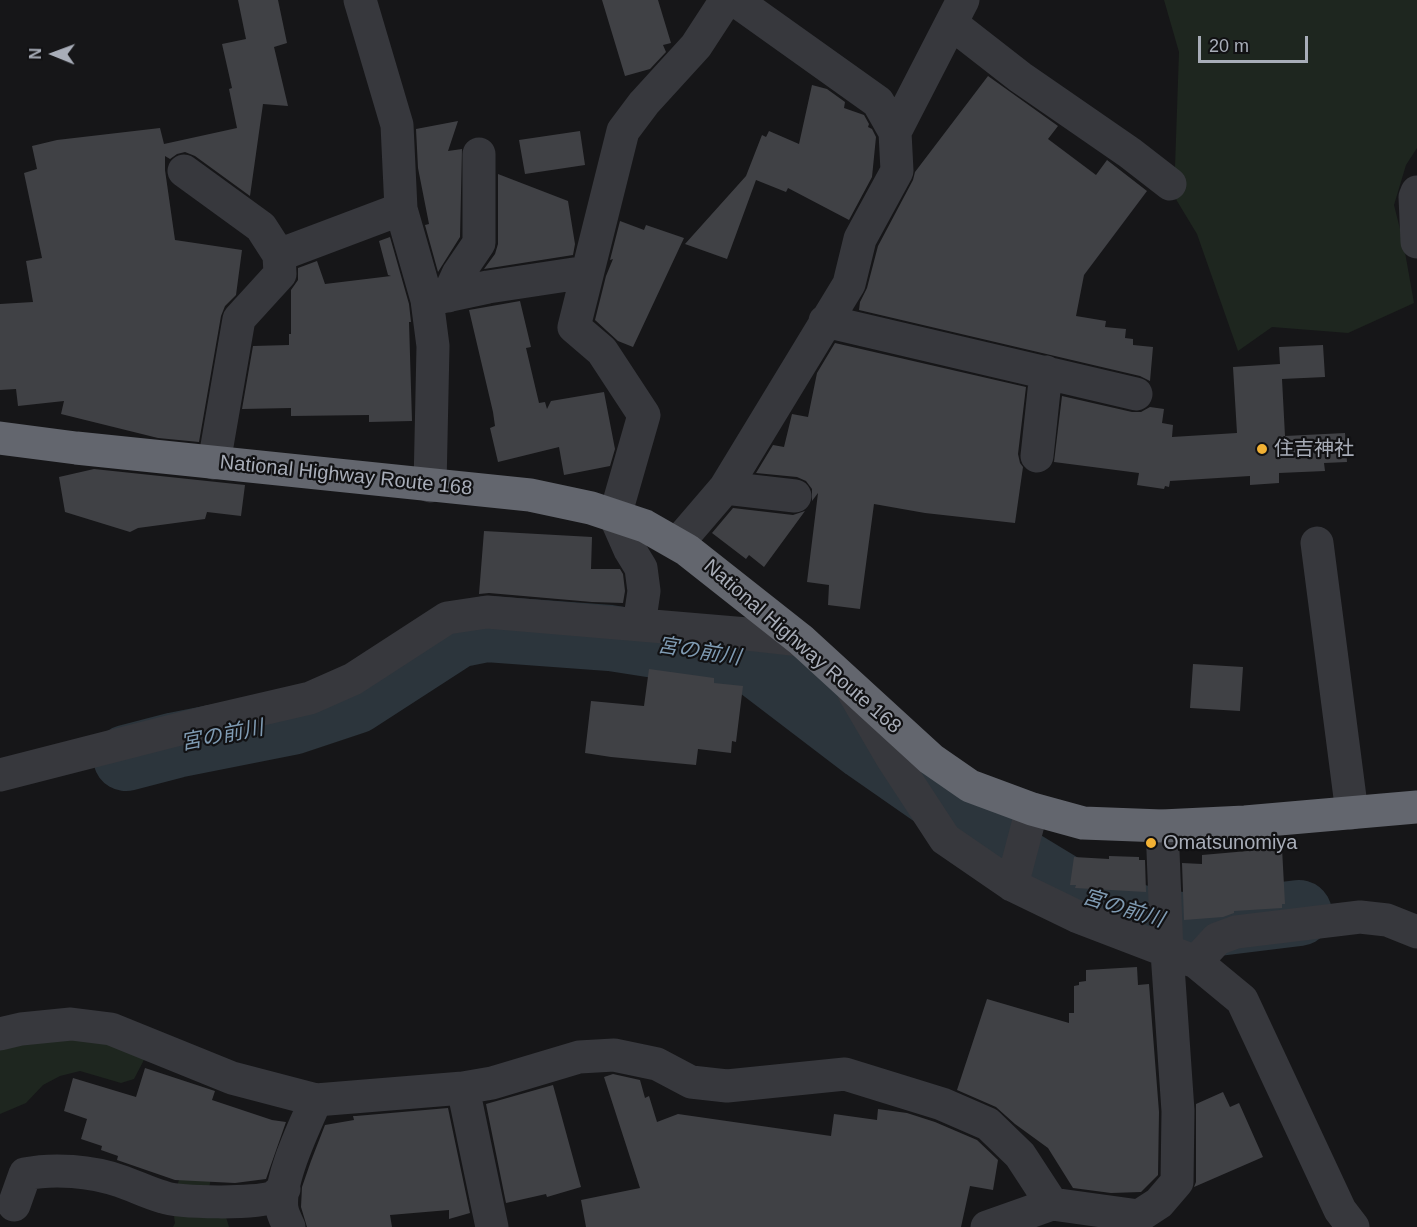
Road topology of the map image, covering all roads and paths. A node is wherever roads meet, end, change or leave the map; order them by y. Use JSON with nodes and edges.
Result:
{"nodes":[{"id":1,"x":360,"y":0,"type":"edge"},
{"id":2,"x":726,"y":0,"type":"edge"},
{"id":3,"x":735,"y":0,"type":"edge"},
{"id":4,"x":957,"y":12,"type":"edge"},
{"id":5,"x":895,"y":132,"type":"junction"},
{"id":6,"x":479,"y":154,"type":"dead end"},
{"id":7,"x":184,"y":171,"type":"dead end"},
{"id":8,"x":1170,"y":184,"type":"dead end"},
{"id":9,"x":1417,"y":192,"type":"edge"},
{"id":10,"x":401,"y":209,"type":"junction"},
{"id":11,"x":1417,"y":242,"type":"edge"},
{"id":12,"x":279,"y":255,"type":"junction"},
{"id":13,"x":587,"y":272,"type":"junction"},
{"id":14,"x":437,"y":298,"type":"junction"},
{"id":15,"x":825,"y":321,"type":"junction"},
{"id":16,"x":1046,"y":372,"type":"junction"},
{"id":17,"x":1136,"y":394,"type":"dead end"},
{"id":18,"x":0,"y":438,"type":"edge"},
{"id":19,"x":1037,"y":456,"type":"dead end"},
{"id":20,"x":214,"y":463,"type":"junction"},
{"id":21,"x":430,"y":486,"type":"junction"},
{"id":22,"x":725,"y":488,"type":"junction"},
{"id":23,"x":795,"y":496,"type":"dead end"},
{"id":24,"x":615,"y":516,"type":"junction"},
{"id":25,"x":1317,"y":543,"type":"dead end"},
{"id":26,"x":676,"y":544,"type":"junction"},
{"id":27,"x":639,"y":624,"type":"junction"},
{"id":28,"x":801,"y":640,"type":"junction"},
{"id":29,"x":848,"y":682,"type":"junction"},
{"id":30,"x":0,"y":775,"type":"edge"},
{"id":31,"x":1417,"y":807,"type":"edge"},
{"id":32,"x":1032,"y":809,"type":"junction"},
{"id":33,"x":1352,"y":813,"type":"junction"},
{"id":34,"x":1162,"y":826,"type":"junction"},
{"id":35,"x":1012,"y":885,"type":"junction"},
{"id":36,"x":1417,"y":932,"type":"edge"},
{"id":37,"x":1182,"y":957,"type":"junction"},
{"id":38,"x":0,"y":1034,"type":"edge"},
{"id":39,"x":463,"y":1088,"type":"junction"},
{"id":40,"x":316,"y":1100,"type":"junction"},
{"id":41,"x":284,"y":1189,"type":"junction"},
{"id":42,"x":1052,"y":1204,"type":"junction"},
{"id":43,"x":15,"y":1211,"type":"edge"},
{"id":44,"x":289,"y":1227,"type":"edge"},
{"id":45,"x":492,"y":1227,"type":"edge"},
{"id":46,"x":987,"y":1227,"type":"edge"},
{"id":47,"x":1353,"y":1227,"type":"edge"}],
"edges":[{"from":1,"to":10,"type":"street"},
{"from":2,"to":13,"type":"street"},
{"from":3,"to":5,"type":"street"},
{"from":4,"to":5,"type":"street"},
{"from":4,"to":8,"type":"street"},
{"from":5,"to":15,"type":"street"},
{"from":6,"to":14,"type":"street"},
{"from":7,"to":12,"type":"street"},
{"from":9,"to":11,"type":"street"},
{"from":10,"to":12,"type":"street"},
{"from":10,"to":14,"type":"street"},
{"from":12,"to":20,"type":"street"},
{"from":13,"to":14,"type":"street"},
{"from":13,"to":24,"type":"street"},
{"from":14,"to":21,"type":"street"},
{"from":15,"to":16,"type":"street"},
{"from":15,"to":22,"type":"street"},
{"from":16,"to":17,"type":"street"},
{"from":16,"to":19,"type":"street"},
{"from":18,"to":20,"type":"highway","name":"National Highway Route 168"},
{"from":20,"to":21,"type":"highway","name":"National Highway Route 168"},
{"from":21,"to":24,"type":"highway","name":"National Highway Route 168"},
{"from":22,"to":23,"type":"street"},
{"from":22,"to":26,"type":"street"},
{"from":24,"to":26,"type":"highway","name":"National Highway Route 168"},
{"from":24,"to":27,"type":"street"},
{"from":25,"to":33,"type":"street"},
{"from":26,"to":28,"type":"highway","name":"National Highway Route 168"},
{"from":27,"to":28,"type":"street"},
{"from":27,"to":30,"type":"street"},
{"from":28,"to":29,"type":"highway","name":"National Highway Route 168"},
{"from":29,"to":32,"type":"highway","name":"National Highway Route 168"},
{"from":29,"to":35,"type":"street"},
{"from":31,"to":33,"type":"highway","name":"National Highway Route 168"},
{"from":32,"to":34,"type":"highway","name":"National Highway Route 168"},
{"from":32,"to":35,"type":"street"},
{"from":33,"to":34,"type":"highway","name":"National Highway Route 168"},
{"from":34,"to":37,"type":"street"},
{"from":35,"to":37,"type":"street"},
{"from":36,"to":37,"type":"street"},
{"from":37,"to":42,"type":"street"},
{"from":37,"to":47,"type":"street"},
{"from":38,"to":40,"type":"street"},
{"from":39,"to":40,"type":"street"},
{"from":39,"to":42,"type":"street"},
{"from":39,"to":45,"type":"street"},
{"from":40,"to":41,"type":"street"},
{"from":41,"to":43,"type":"street"},
{"from":41,"to":44,"type":"street"},
{"from":42,"to":46,"type":"street"}]}
